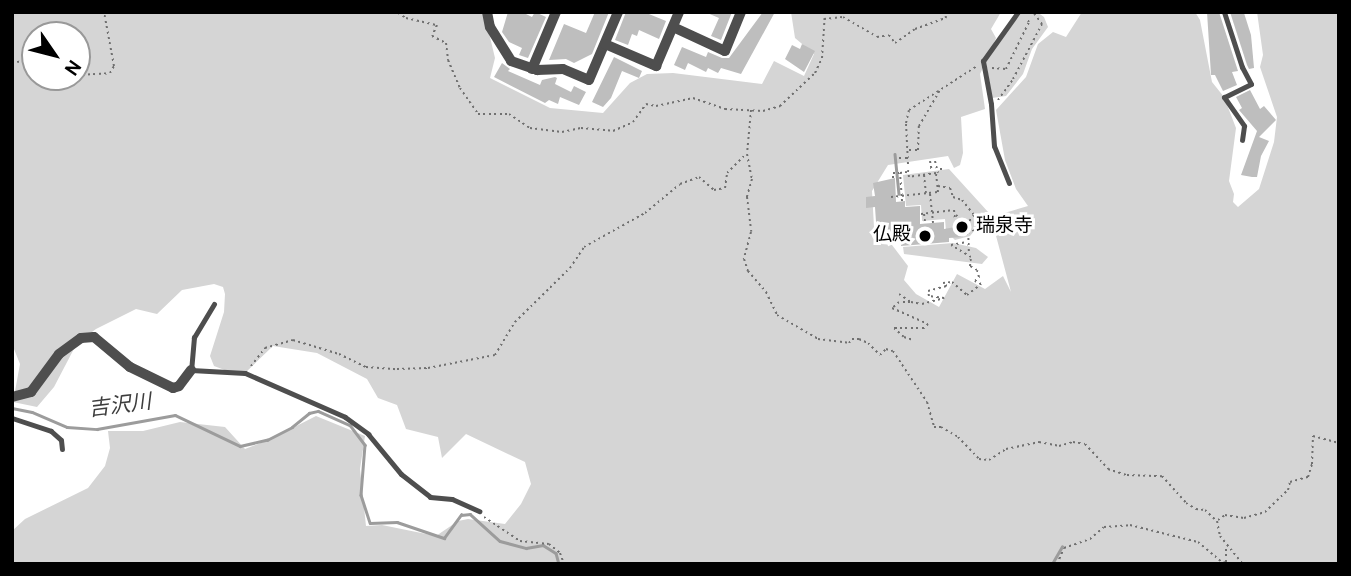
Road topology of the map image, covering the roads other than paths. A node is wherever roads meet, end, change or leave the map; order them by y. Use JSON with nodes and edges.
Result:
{"nodes":[{"id":1,"x":487,"y":12,"type":"edge"},
{"id":2,"x":496,"y":12,"type":"edge"},
{"id":3,"x":556,"y":12,"type":"edge"},
{"id":4,"x":618,"y":12,"type":"edge"},
{"id":5,"x":679,"y":12,"type":"edge"},
{"id":6,"x":741,"y":12,"type":"edge"},
{"id":7,"x":1224,"y":12,"type":"edge"},
{"id":8,"x":1021,"y":14,"type":"edge"},
{"id":9,"x":490,"y":27,"type":"junction"},
{"id":10,"x":673,"y":27,"type":"junction"},
{"id":11,"x":605,"y":44,"type":"junction"},
{"id":12,"x":532,"y":69,"type":"junction"},
{"id":13,"x":1242,"y":140,"type":"dead end"},
{"id":14,"x":1009,"y":183,"type":"dead end"},
{"id":15,"x":214,"y":304,"type":"dead end"},
{"id":16,"x":191,"y":370,"type":"junction"},
{"id":17,"x":12,"y":397,"type":"edge"},
{"id":18,"x":12,"y":418,"type":"edge"},
{"id":19,"x":62,"y":449,"type":"dead end"},
{"id":20,"x":479,"y":511,"type":"road end"}],
"edges":[{"from":1,"to":9,"type":"street"},
{"from":2,"to":9,"type":"street"},
{"from":3,"to":12,"type":"street"},
{"from":4,"to":11,"type":"street"},
{"from":5,"to":10,"type":"street"},
{"from":6,"to":10,"type":"street"},
{"from":7,"to":13,"type":"lane"},
{"from":8,"to":14,"type":"lane"},
{"from":9,"to":12,"type":"street"},
{"from":10,"to":11,"type":"street"},
{"from":11,"to":12,"type":"street"},
{"from":15,"to":16,"type":"lane"},
{"from":16,"to":17,"type":"street"},
{"from":16,"to":20,"type":"lane"},
{"from":18,"to":19,"type":"lane"}]}
